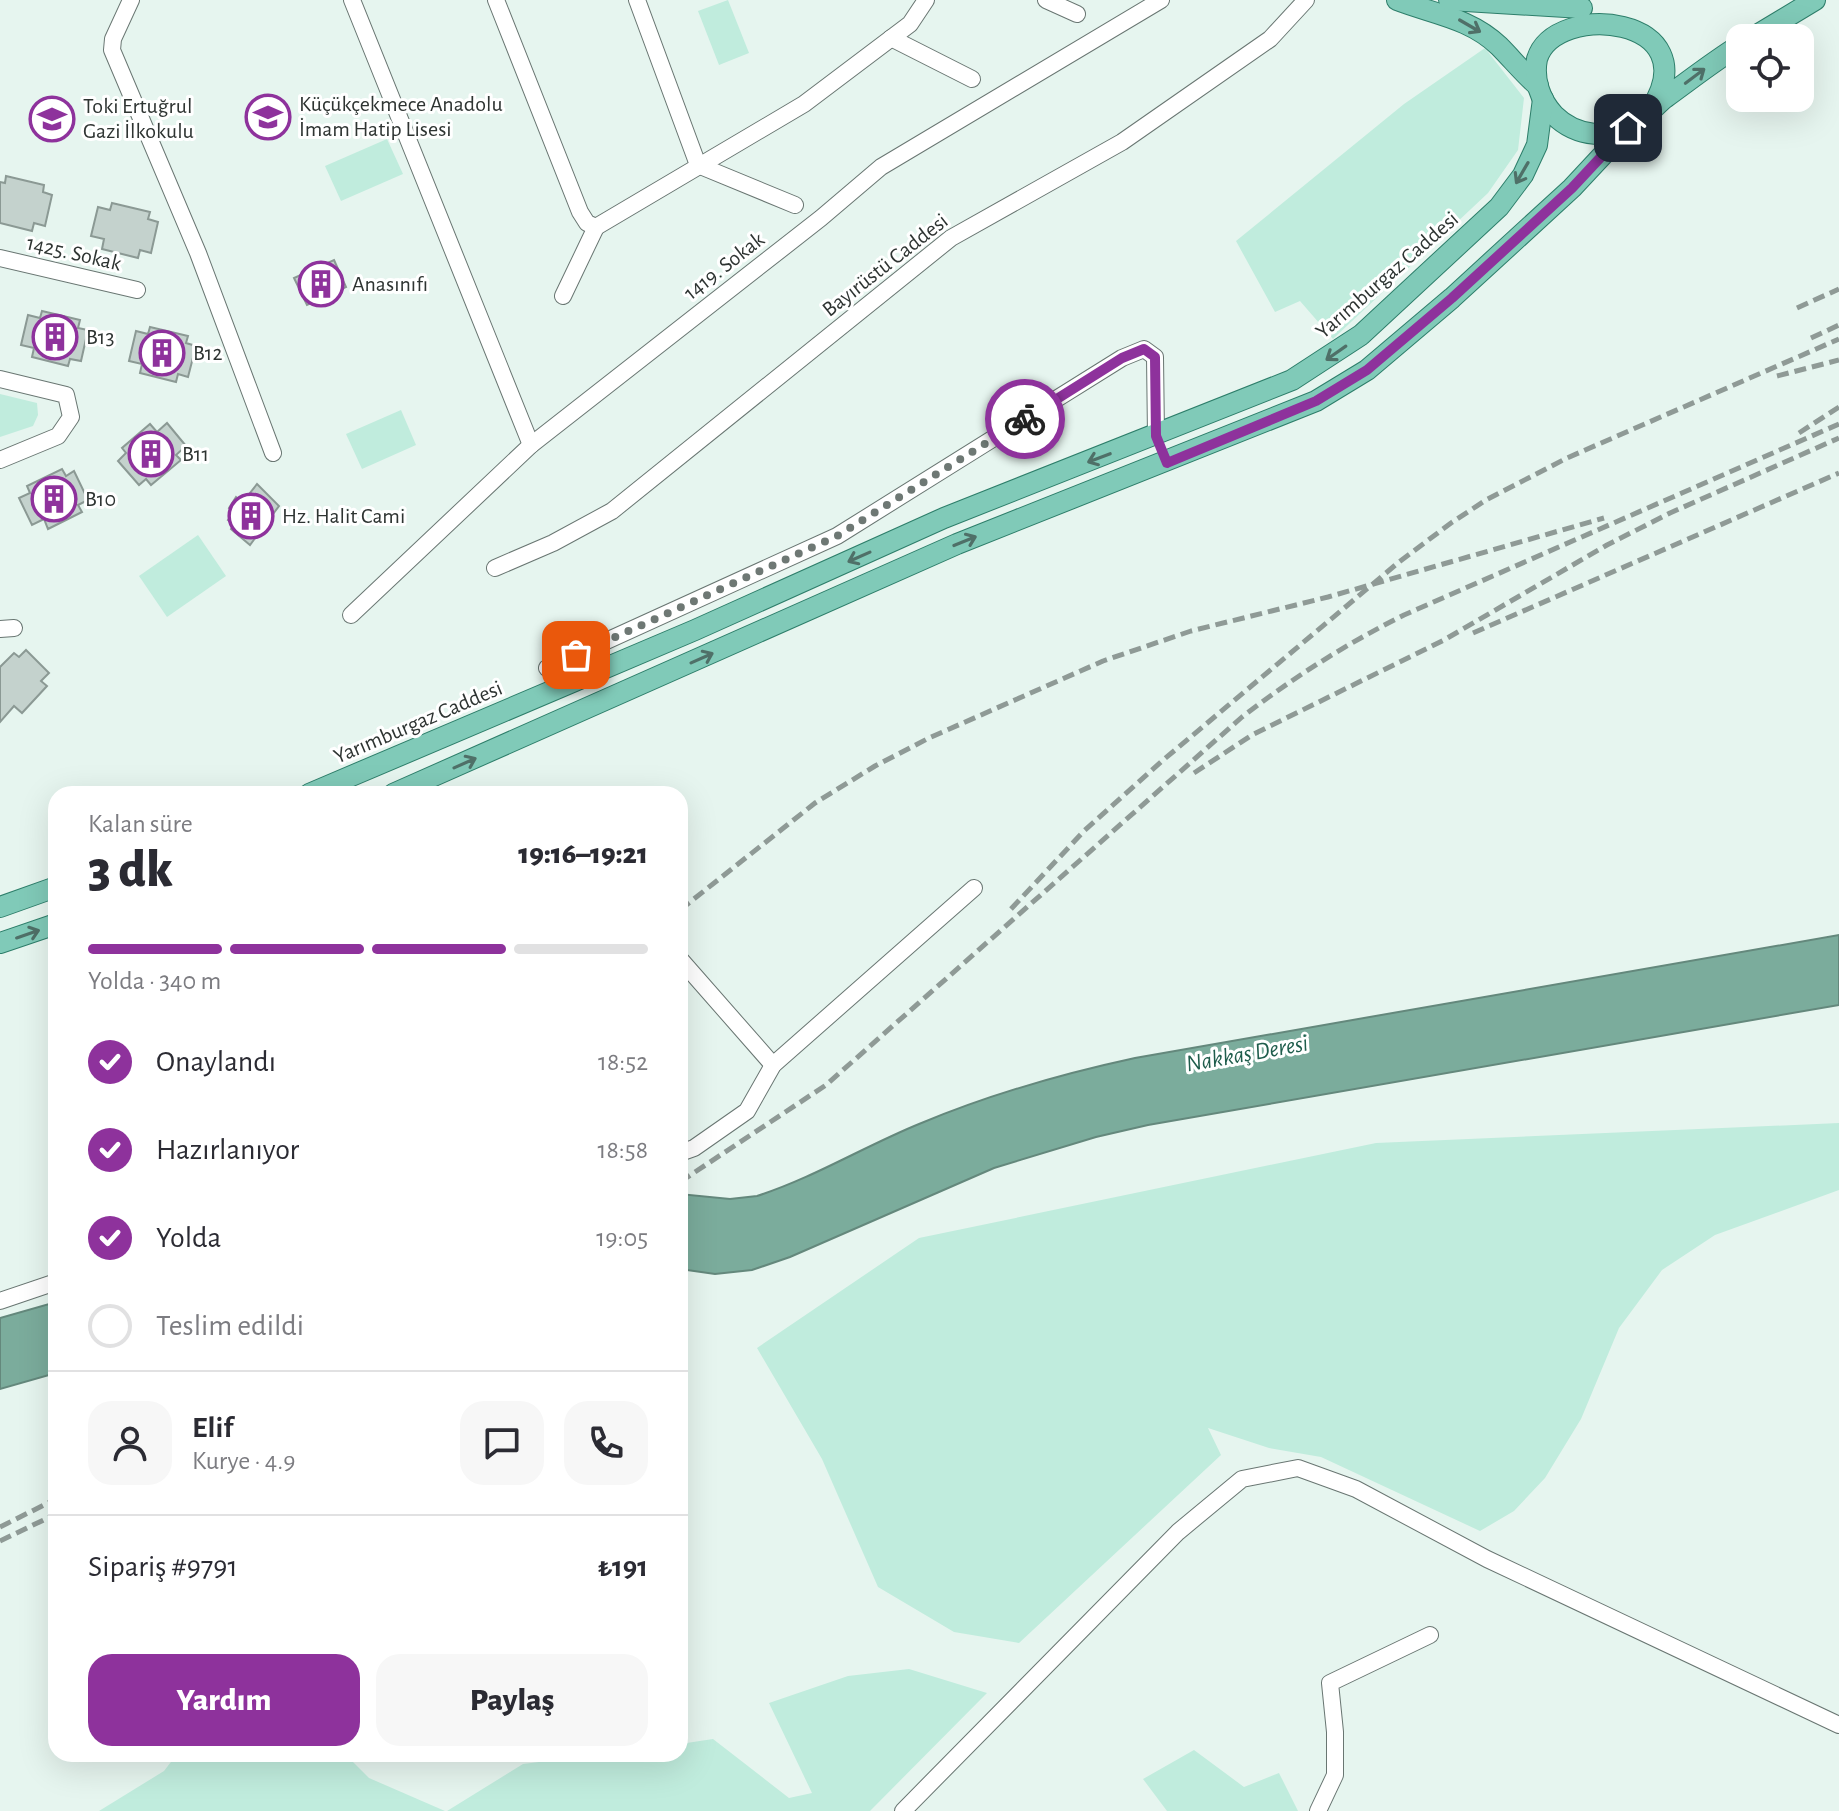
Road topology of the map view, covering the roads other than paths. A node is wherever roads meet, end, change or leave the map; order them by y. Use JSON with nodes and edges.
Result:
{"nodes":[{"id":1,"x":131,"y":0,"type":"edge"},
{"id":2,"x":352,"y":0,"type":"edge"},
{"id":3,"x":496,"y":0,"type":"edge"},
{"id":4,"x":637,"y":0,"type":"edge"},
{"id":5,"x":1046,"y":0,"type":"edge"},
{"id":6,"x":1161,"y":0,"type":"edge"},
{"id":7,"x":1306,"y":0,"type":"edge"},
{"id":8,"x":1397,"y":0,"type":"edge"},
{"id":9,"x":1449,"y":0,"type":"edge"},
{"id":10,"x":1815,"y":0,"type":"edge"},
{"id":11,"x":924,"y":1,"type":"edge"},
{"id":12,"x":1592,"y":7,"type":"junction"},
{"id":13,"x":1077,"y":14,"type":"dead end"},
{"id":14,"x":1775,"y":24,"type":"edge"},
{"id":15,"x":891,"y":38,"type":"junction"},
{"id":16,"x":1726,"y":55,"type":"edge"},
{"id":17,"x":972,"y":79,"type":"dead end"},
{"id":18,"x":1540,"y":93,"type":"junction"},
{"id":19,"x":1651,"y":109,"type":"junction"},
{"id":20,"x":1628,"y":128,"type":"junction"},
{"id":21,"x":698,"y":165,"type":"junction"},
{"id":22,"x":795,"y":205,"type":"dead end"},
{"id":23,"x":596,"y":227,"type":"junction"},
{"id":24,"x":0,"y":258,"type":"edge"},
{"id":25,"x":137,"y":290,"type":"dead end"},
{"id":26,"x":563,"y":296,"type":"dead end"},
{"id":27,"x":0,"y":379,"type":"edge"},
{"id":28,"x":1156,"y":436,"type":"junction"},
{"id":29,"x":531,"y":445,"type":"junction"},
{"id":30,"x":273,"y":453,"type":"dead end"},
{"id":31,"x":0,"y":460,"type":"edge"},
{"id":32,"x":1167,"y":463,"type":"junction"},
{"id":33,"x":495,"y":568,"type":"dead end"},
{"id":34,"x":351,"y":615,"type":"dead end"},
{"id":35,"x":547,"y":668,"type":"dead end"},
{"id":36,"x":328,"y":786,"type":"edge"},
{"id":37,"x":411,"y":786,"type":"edge"},
{"id":38,"x":974,"y":888,"type":"dead end"},
{"id":39,"x":48,"y":890,"type":"edge"},
{"id":40,"x":0,"y":907,"type":"edge"},
{"id":41,"x":48,"y":927,"type":"edge"},
{"id":42,"x":0,"y":943,"type":"edge"},
{"id":43,"x":688,"y":968,"type":"edge"},
{"id":44,"x":773,"y":1065,"type":"junction"},
{"id":45,"x":688,"y":1150,"type":"edge"},
{"id":46,"x":48,"y":1285,"type":"edge"},
{"id":47,"x":0,"y":1301,"type":"edge"},
{"id":48,"x":1430,"y":1635,"type":"dead end"},
{"id":49,"x":1839,"y":1725,"type":"edge"},
{"id":50,"x":903,"y":1811,"type":"edge"},
{"id":51,"x":1318,"y":1811,"type":"edge"}],
"edges":[{"from":1,"to":30,"type":"street"},
{"from":2,"to":29,"type":"street"},
{"from":3,"to":23,"type":"street"},
{"from":4,"to":21,"type":"street"},
{"from":5,"to":13,"type":"street"},
{"from":6,"to":29,"type":"street","name":"1419. Sokak"},
{"from":7,"to":33,"type":"street","name":"Bayırüstü Caddesi"},
{"from":8,"to":18,"type":"main road","one_way":true},
{"from":9,"to":12,"type":"main road"},
{"from":10,"to":14,"type":"main road"},
{"from":11,"to":15,"type":"street"},
{"from":12,"to":18,"type":"main road"},
{"from":12,"to":19,"type":"main road"},
{"from":15,"to":17,"type":"street"},
{"from":15,"to":21,"type":"street"},
{"from":19,"to":16,"type":"main road","one_way":true},
{"from":18,"to":20,"type":"main road"},
{"from":18,"to":28,"type":"main road","name":"Yarımburgaz Caddesi","one_way":true},
{"from":19,"to":20,"type":"main road"},
{"from":20,"to":32,"type":"main road"},
{"from":21,"to":22,"type":"street"},
{"from":21,"to":23,"type":"street"},
{"from":23,"to":26,"type":"street"},
{"from":24,"to":25,"type":"street","name":"1425. Sokak"},
{"from":27,"to":31,"type":"street"},
{"from":28,"to":32,"type":"main road"},
{"from":28,"to":35,"type":"street"},
{"from":28,"to":36,"type":"main road","name":"Yarımburgaz Caddesi","one_way":true},
{"from":29,"to":34,"type":"street","name":"1419. Sokak"},
{"from":37,"to":32,"type":"main road","one_way":true},
{"from":38,"to":44,"type":"street"},
{"from":39,"to":40,"type":"main road"},
{"from":42,"to":41,"type":"main road","one_way":true},
{"from":43,"to":44,"type":"street"},
{"from":44,"to":45,"type":"street"},
{"from":46,"to":47,"type":"street"},
{"from":48,"to":51,"type":"street"},
{"from":49,"to":50,"type":"street"}]}
